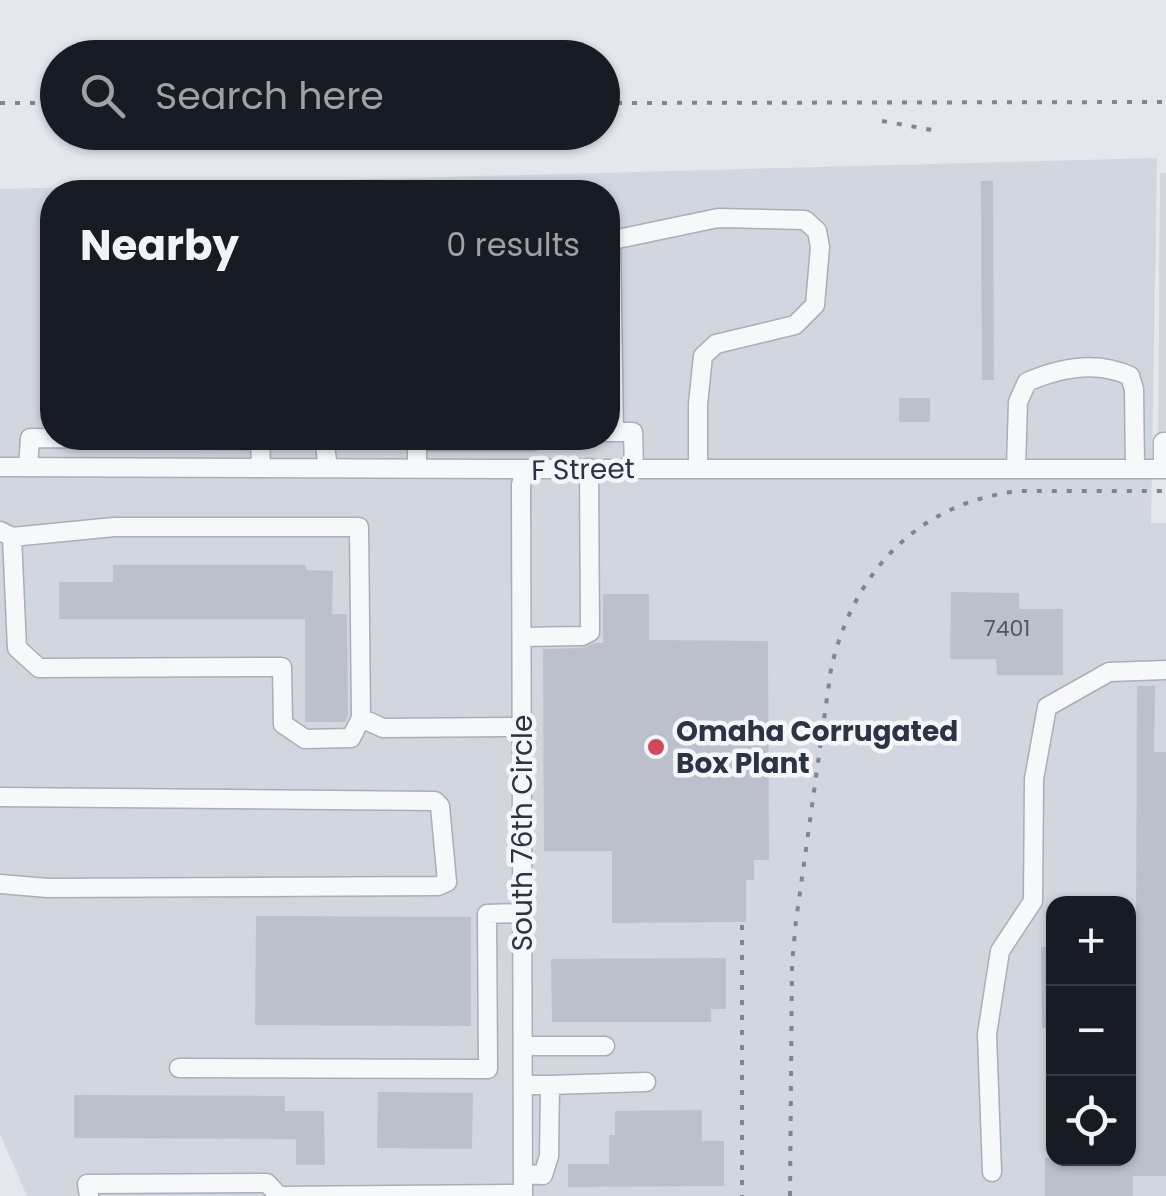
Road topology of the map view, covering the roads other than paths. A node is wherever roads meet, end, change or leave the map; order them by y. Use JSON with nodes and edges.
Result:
{"nodes":[{"id":1,"x":620,"y":239,"type":"edge"},
{"id":2,"x":620,"y":432,"type":"edge"},
{"id":3,"x":40,"y":438,"type":"edge"},
{"id":4,"x":1166,"y":442,"type":"edge"},
{"id":5,"x":131,"y":450,"type":"edge"},
{"id":6,"x":260,"y":450,"type":"edge"},
{"id":7,"x":326,"y":450,"type":"edge"},
{"id":8,"x":418,"y":450,"type":"edge"},
{"id":9,"x":533,"y":450,"type":"edge"},
{"id":10,"x":0,"y":467,"type":"edge"},
{"id":11,"x":28,"y":467,"type":"junction"},
{"id":12,"x":131,"y":467,"type":"junction"},
{"id":13,"x":261,"y":468,"type":"junction"},
{"id":14,"x":328,"y":468,"type":"junction"},
{"id":15,"x":417,"y":468,"type":"junction"},
{"id":16,"x":589,"y":468,"type":"junction"},
{"id":17,"x":634,"y":468,"type":"junction"},
{"id":18,"x":698,"y":468,"type":"junction"},
{"id":19,"x":1016,"y":468,"type":"junction"},
{"id":20,"x":529,"y":469,"type":"junction"},
{"id":21,"x":1135,"y":469,"type":"junction"},
{"id":22,"x":1164,"y":469,"type":"edge"},
{"id":23,"x":6,"y":534,"type":"edge"},
{"id":24,"x":522,"y":637,"type":"junction"},
{"id":25,"x":1088,"y":660,"type":"dead end"},
{"id":26,"x":1166,"y":670,"type":"edge"},
{"id":27,"x":1092,"y":682,"type":"junction"},
{"id":28,"x":360,"y":718,"type":"junction"},
{"id":29,"x":522,"y":727,"type":"junction"},
{"id":30,"x":0,"y":797,"type":"edge"},
{"id":31,"x":0,"y":884,"type":"edge"},
{"id":32,"x":522,"y":912,"type":"junction"},
{"id":33,"x":523,"y":1046,"type":"junction"},
{"id":34,"x":604,"y":1046,"type":"dead end"},
{"id":35,"x":179,"y":1068,"type":"dead end"},
{"id":36,"x":488,"y":1069,"type":"junction"},
{"id":37,"x":523,"y":1077,"type":"junction"},
{"id":38,"x":646,"y":1082,"type":"dead end"},
{"id":39,"x":550,"y":1086,"type":"junction"},
{"id":40,"x":992,"y":1172,"type":"dead end"},
{"id":41,"x":523,"y":1174,"type":"junction"},
{"id":42,"x":421,"y":1194,"type":"edge"},
{"id":43,"x":523,"y":1195,"type":"edge"},
{"id":44,"x":90,"y":1196,"type":"edge"},
{"id":45,"x":279,"y":1196,"type":"edge"}],
"edges":[{"from":1,"to":18,"type":"street"},
{"from":2,"to":17,"type":"street"},
{"from":3,"to":11,"type":"street"},
{"from":4,"to":22,"type":"street"},
{"from":5,"to":12,"type":"street"},
{"from":6,"to":13,"type":"street"},
{"from":7,"to":14,"type":"street"},
{"from":8,"to":15,"type":"street"},
{"from":9,"to":20,"type":"street","name":"South 76th Circle"},
{"from":10,"to":11,"type":"street","name":"F Street"},
{"from":11,"to":12,"type":"street","name":"F Street"},
{"from":12,"to":13,"type":"street","name":"F Street"},
{"from":13,"to":14,"type":"street","name":"F Street"},
{"from":14,"to":15,"type":"street","name":"F Street"},
{"from":15,"to":20,"type":"street","name":"F Street"},
{"from":16,"to":17,"type":"street","name":"F Street"},
{"from":16,"to":20,"type":"street","name":"F Street"},
{"from":16,"to":24,"type":"street"},
{"from":17,"to":18,"type":"street","name":"F Street"},
{"from":18,"to":19,"type":"street","name":"F Street"},
{"from":19,"to":21,"type":"street","name":"F Street"},
{"from":19,"to":21,"type":"street"},
{"from":20,"to":24,"type":"street","name":"South 76th Circle"},
{"from":21,"to":22,"type":"street","name":"F Street"},
{"from":23,"to":28,"type":"street"},
{"from":23,"to":28,"type":"street"},
{"from":24,"to":29,"type":"street","name":"South 76th Circle"},
{"from":25,"to":27,"type":"street"},
{"from":26,"to":27,"type":"street"},
{"from":27,"to":40,"type":"street"},
{"from":28,"to":29,"type":"street"},
{"from":29,"to":32,"type":"street","name":"South 76th Circle"},
{"from":30,"to":31,"type":"street"},
{"from":32,"to":33,"type":"street","name":"South 76th Circle"},
{"from":32,"to":36,"type":"street"},
{"from":33,"to":34,"type":"street"},
{"from":33,"to":37,"type":"street","name":"South 76th Circle"},
{"from":35,"to":36,"type":"street"},
{"from":36,"to":37,"type":"street"},
{"from":37,"to":39,"type":"street"},
{"from":37,"to":41,"type":"street","name":"South 76th Circle"},
{"from":38,"to":39,"type":"street"},
{"from":39,"to":41,"type":"street"},
{"from":41,"to":43,"type":"street","name":"South 76th Circle"},
{"from":42,"to":43,"type":"street"},
{"from":42,"to":45,"type":"street"},
{"from":44,"to":45,"type":"street"}]}
